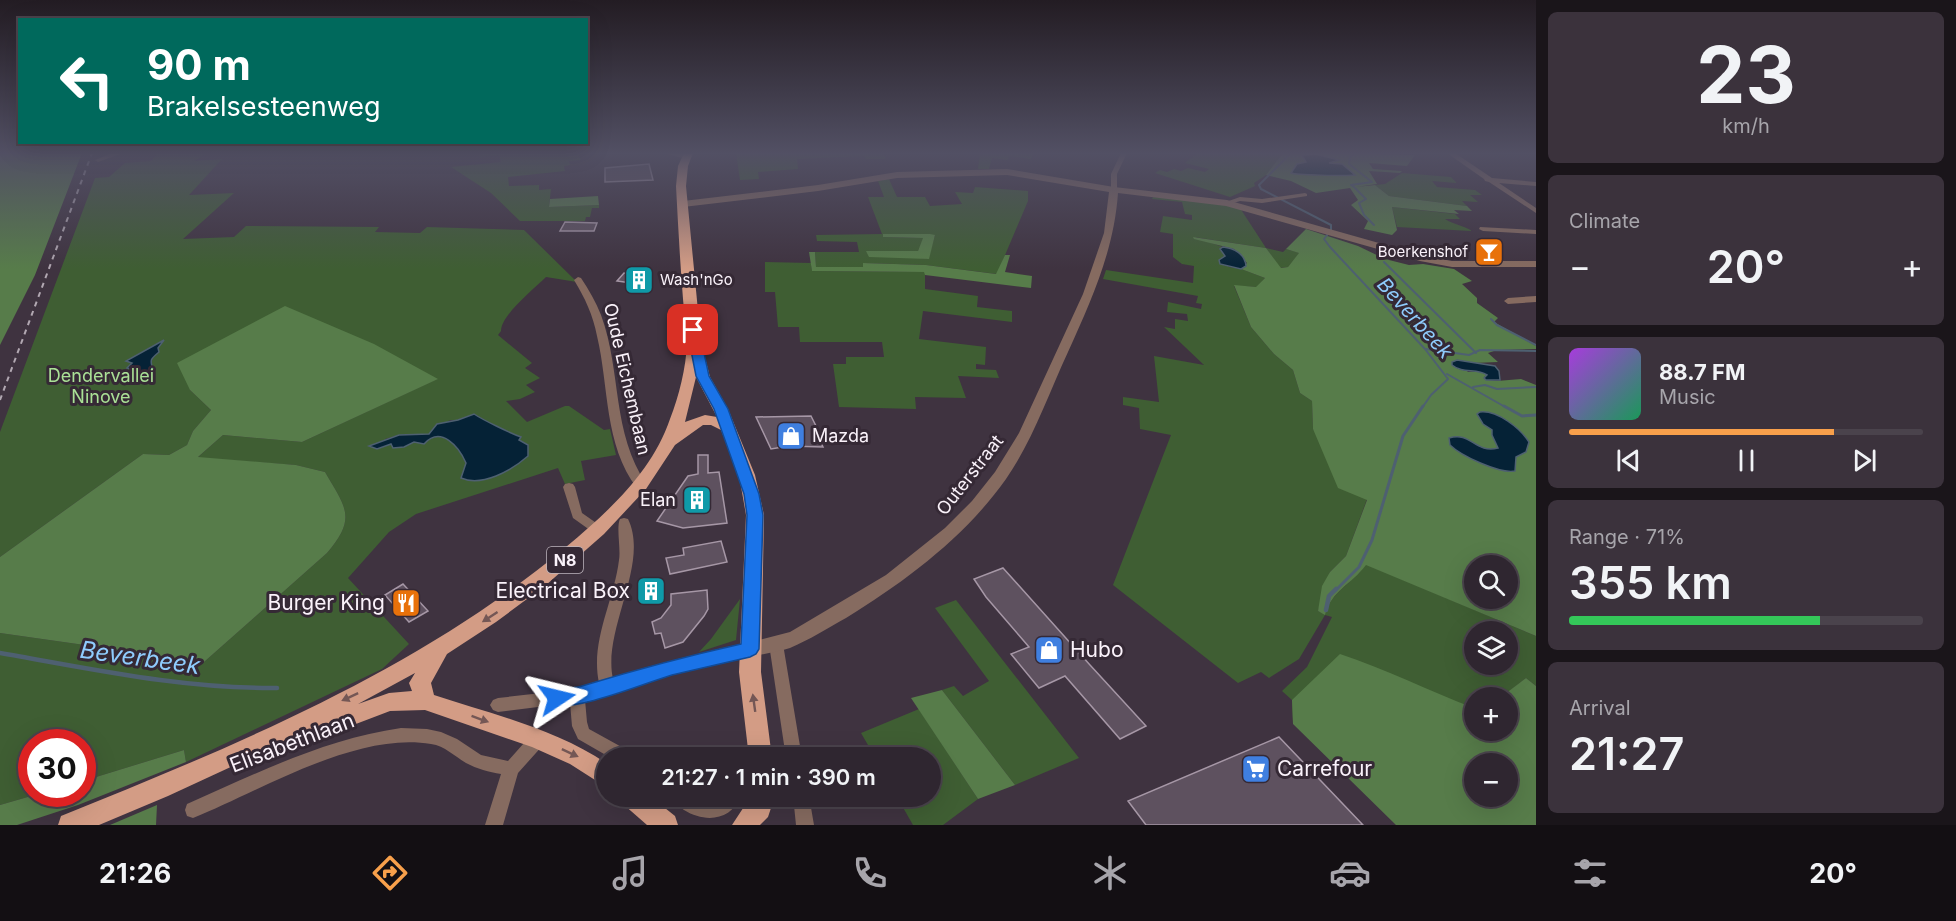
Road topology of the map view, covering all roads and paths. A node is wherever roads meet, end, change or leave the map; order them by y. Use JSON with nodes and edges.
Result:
{"nodes":[{"id":1,"x":682,"y":192,"type":"edge"},
{"id":2,"x":783,"y":192,"type":"edge"},
{"id":3,"x":1114,"y":192,"type":"edge"},
{"id":4,"x":1127,"y":192,"type":"edge"},
{"id":5,"x":1505,"y":192,"type":"edge"},
{"id":6,"x":1305,"y":195,"type":"dead end"},
{"id":7,"x":683,"y":199,"type":"junction"},
{"id":8,"x":1227,"y":203,"type":"junction"},
{"id":9,"x":1536,"y":211,"type":"edge"},
{"id":10,"x":1483,"y":229,"type":"dead end"},
{"id":11,"x":1536,"y":232,"type":"edge"},
{"id":12,"x":1536,"y":264,"type":"edge"},
{"id":13,"x":578,"y":280,"type":"dead end"},
{"id":14,"x":1536,"y":299,"type":"edge"},
{"id":15,"x":1508,"y":301,"type":"dead end"},
{"id":16,"x":694,"y":342,"type":"junction"},
{"id":17,"x":728,"y":427,"type":"junction"},
{"id":18,"x":667,"y":446,"type":"junction"},
{"id":19,"x":641,"y":485,"type":"junction"},
{"id":20,"x":569,"y":487,"type":"dead end"},
{"id":21,"x":624,"y":522,"type":"dead end"},
{"id":22,"x":598,"y":530,"type":"junction"},
{"id":23,"x":776,"y":644,"type":"junction"},
{"id":24,"x":441,"y":648,"type":"junction"},
{"id":25,"x":750,"y":649,"type":"junction"},
{"id":26,"x":607,"y":687,"type":"junction"},
{"id":27,"x":577,"y":696,"type":"junction"},
{"id":28,"x":425,"y":700,"type":"junction"},
{"id":29,"x":498,"y":705,"type":"dead end"},
{"id":30,"x":538,"y":739,"type":"junction"},
{"id":31,"x":609,"y":747,"type":"edge"},
{"id":32,"x":760,"y":747,"type":"edge"},
{"id":33,"x":792,"y":747,"type":"edge"},
{"id":34,"x":512,"y":769,"type":"junction"},
{"id":35,"x":596,"y":769,"type":"edge"},
{"id":36,"x":160,"y":788,"type":"junction"},
{"id":37,"x":644,"y":807,"type":"edge"},
{"id":38,"x":693,"y":807,"type":"edge"},
{"id":39,"x":722,"y":807,"type":"edge"},
{"id":40,"x":760,"y":807,"type":"edge"},
{"id":41,"x":803,"y":807,"type":"edge"},
{"id":42,"x":193,"y":810,"type":"dead end"},
{"id":43,"x":70,"y":825,"type":"edge"},
{"id":44,"x":494,"y":825,"type":"edge"},
{"id":45,"x":666,"y":825,"type":"edge"},
{"id":46,"x":744,"y":825,"type":"edge"},
{"id":47,"x":806,"y":825,"type":"edge"}],
"edges":[{"from":1,"to":7,"type":"main road","number":"N8"},
{"from":2,"to":7,"type":"street"},
{"from":3,"to":23,"type":"street","name":"Outerstraat"},
{"from":4,"to":8,"type":"street"},
{"from":5,"to":9,"type":"street"},
{"from":6,"to":8,"type":"street"},
{"from":7,"to":16,"type":"main road","number":"N8"},
{"from":8,"to":12,"type":"street"},
{"from":10,"to":11,"type":"street"},
{"from":13,"to":19,"type":"street","name":"Oude Eichembaan"},
{"from":14,"to":15,"type":"street"},
{"from":16,"to":17,"type":"main road","number":"N8"},
{"from":16,"to":18,"type":"main road","number":"N8"},
{"from":17,"to":18,"type":"main road"},
{"from":17,"to":25,"type":"main road","number":"N8"},
{"from":18,"to":19,"type":"main road","name":"Elisabethlaan","number":"N8"},
{"from":19,"to":22,"type":"main road","name":"Elisabethlaan","number":"N8"},
{"from":20,"to":22,"type":"street"},
{"from":21,"to":26,"type":"street"},
{"from":22,"to":24,"type":"main road","name":"Elisabethlaan","number":"N8","one_way":true},
{"from":23,"to":25,"type":"street","name":"Outerstraat"},
{"from":23,"to":33,"type":"street"},
{"from":24,"to":28,"type":"main road","name":"Elisabethlaan"},
{"from":24,"to":36,"type":"main road","name":"Elisabethlaan","number":"N8","one_way":true},
{"from":25,"to":26,"type":"street"},
{"from":32,"to":25,"type":"main road","number":"N8","one_way":true},
{"from":26,"to":27,"type":"street"},
{"from":27,"to":29,"type":"street"},
{"from":27,"to":31,"type":"street"},
{"from":28,"to":30,"type":"main road","number":"N8","one_way":true},
{"from":28,"to":36,"type":"main road","name":"Elisabethlaan","number":"N8"},
{"from":30,"to":34,"type":"street"},
{"from":30,"to":35,"type":"main road","number":"N8","one_way":true},
{"from":34,"to":42,"type":"street","name":"Elisabethlaan"},
{"from":34,"to":44,"type":"street"},
{"from":36,"to":43,"type":"main road","name":"Elisabethlaan","number":"N8"},
{"from":37,"to":45,"type":"main road"},
{"from":38,"to":39,"type":"street"},
{"from":40,"to":46,"type":"main road"},
{"from":41,"to":47,"type":"street"}]}
